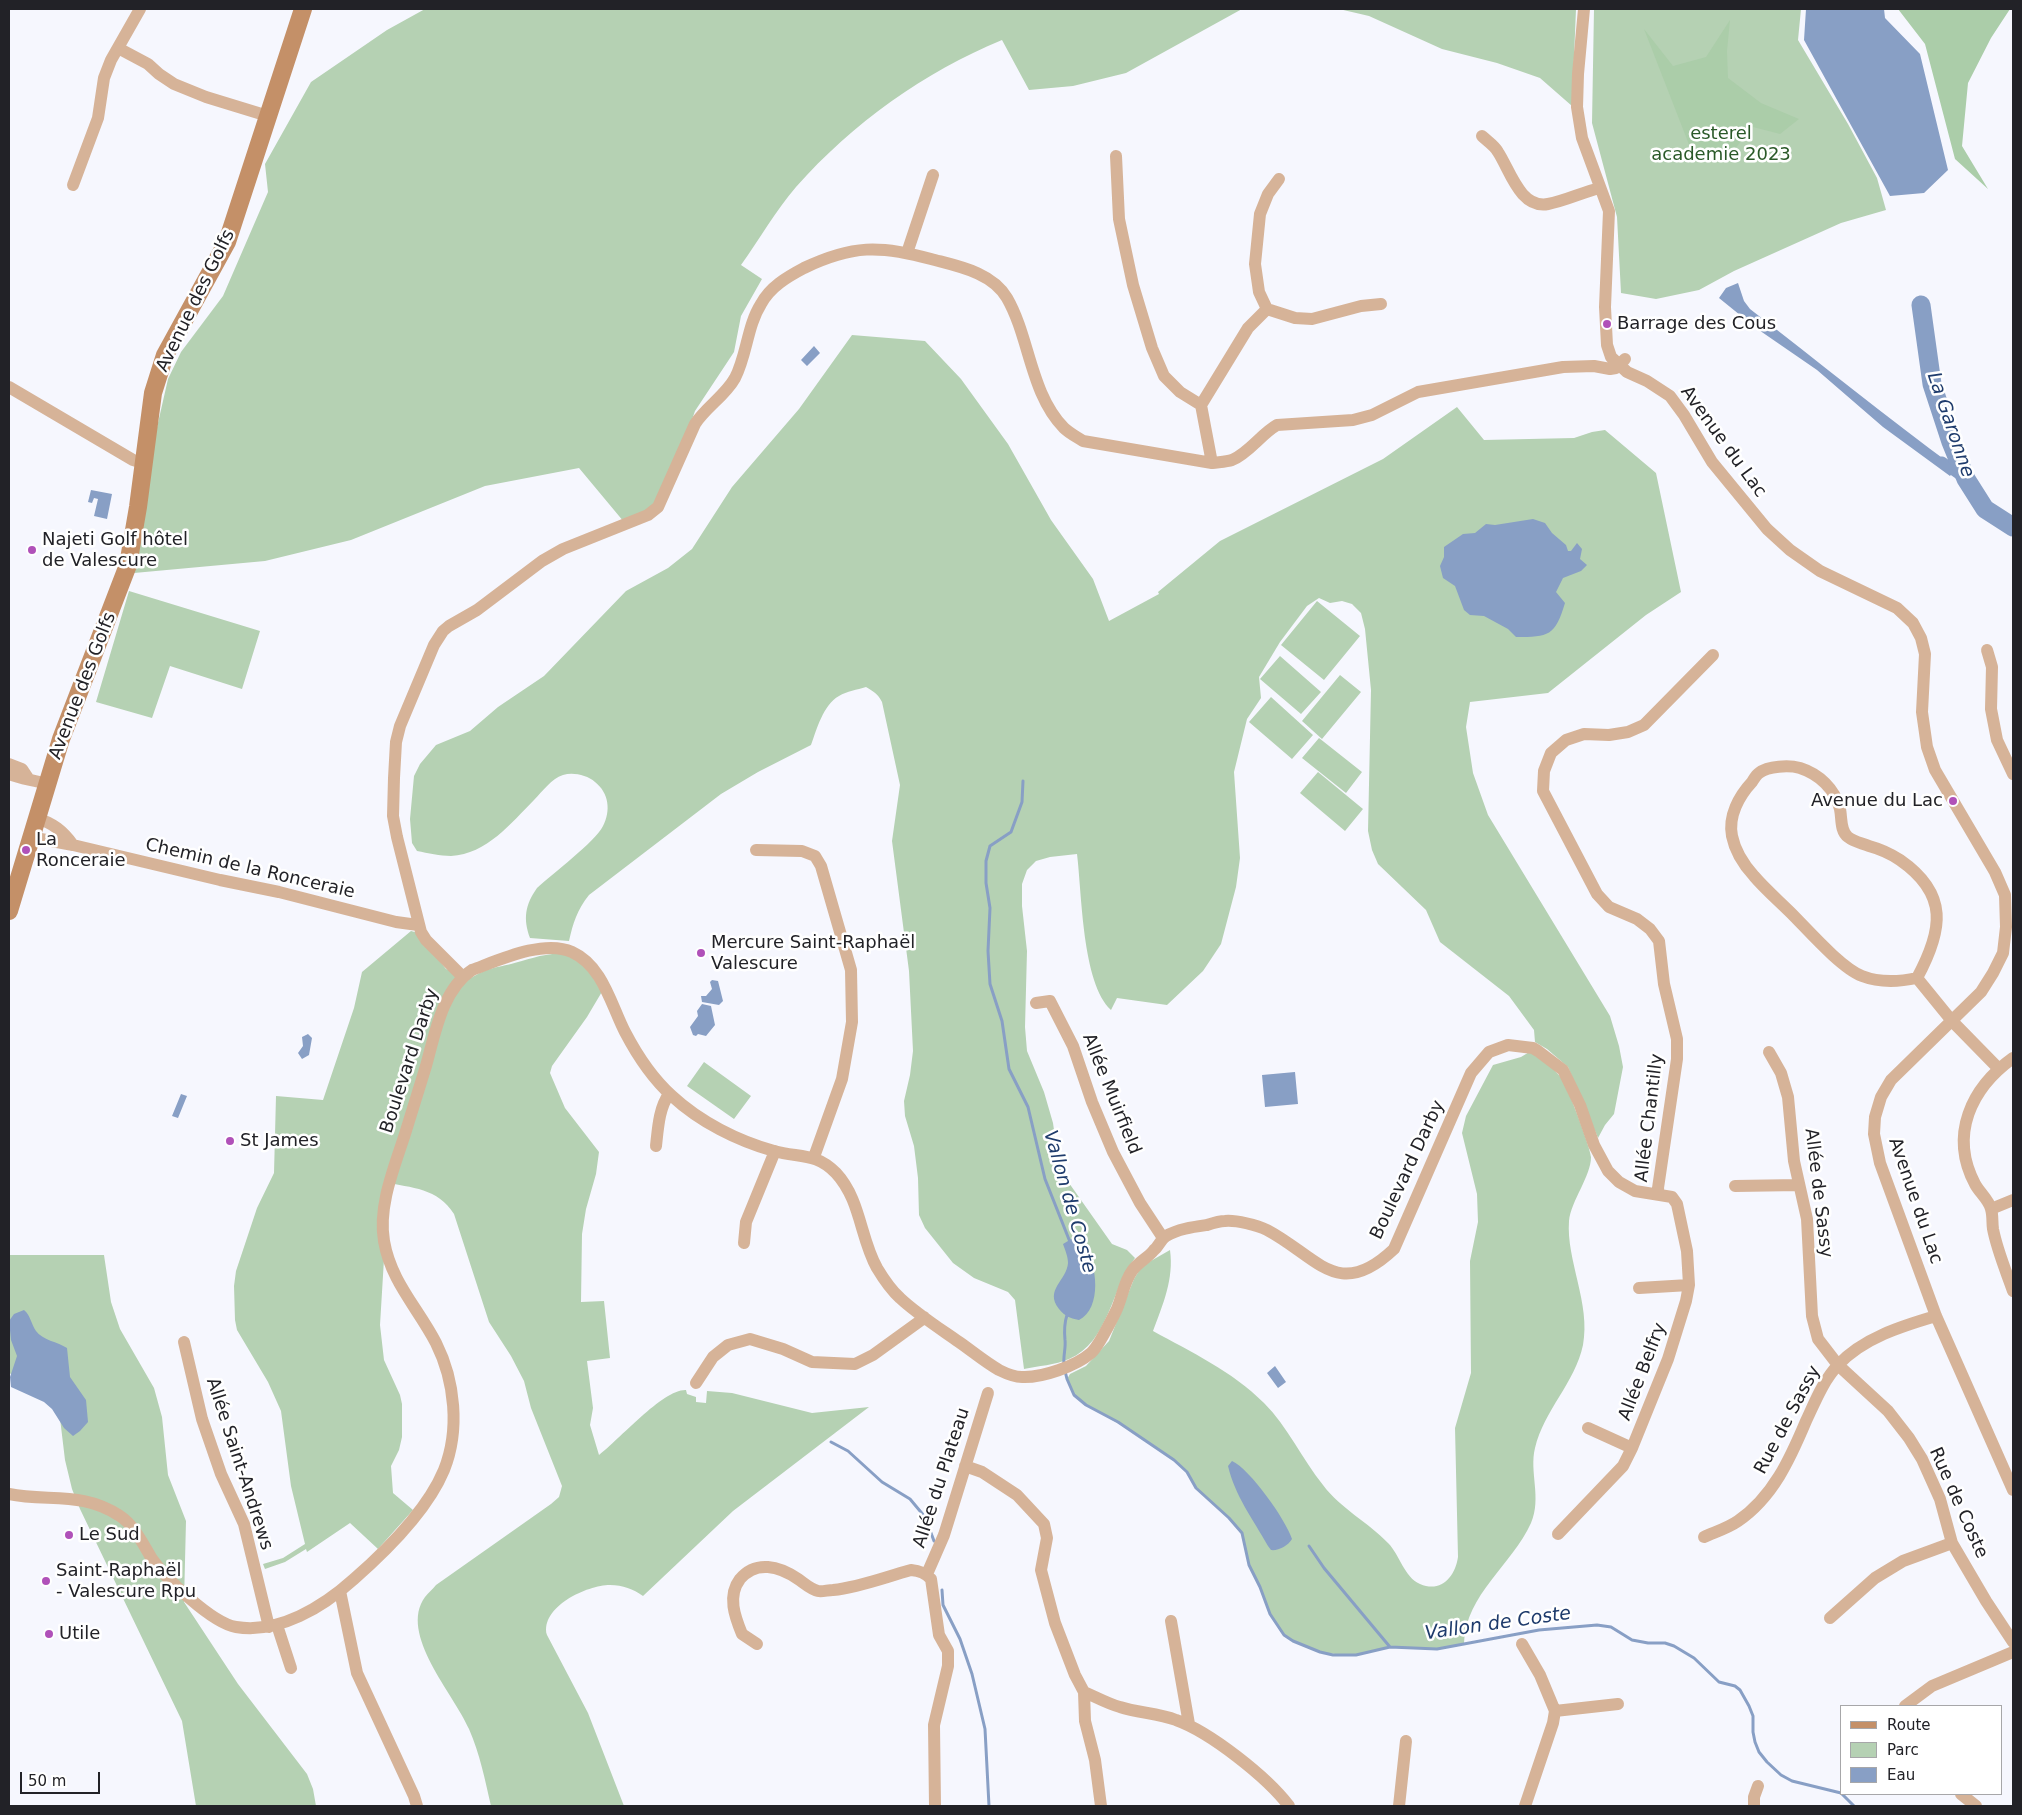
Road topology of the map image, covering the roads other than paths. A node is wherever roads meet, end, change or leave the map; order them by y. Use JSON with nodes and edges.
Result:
{"nodes":[{"id":1,"x":140,"y":9,"type":"edge"},
{"id":2,"x":302,"y":9,"type":"edge"},
{"id":3,"x":1584,"y":9,"type":"edge"},
{"id":4,"x":118,"y":48,"type":"junction"},
{"id":5,"x":268,"y":116,"type":"junction"},
{"id":6,"x":1482,"y":136,"type":"dead end"},
{"id":7,"x":1116,"y":156,"type":"dead end"},
{"id":8,"x":933,"y":175,"type":"dead end"},
{"id":9,"x":1279,"y":179,"type":"dead end"},
{"id":10,"x":73,"y":186,"type":"dead end"},
{"id":11,"x":1600,"y":188,"type":"junction"},
{"id":12,"x":907,"y":252,"type":"junction"},
{"id":13,"x":1381,"y":304,"type":"dead end"},
{"id":14,"x":1267,"y":309,"type":"junction"},
{"id":15,"x":1616,"y":356,"type":"junction"},
{"id":16,"x":9,"y":387,"type":"edge"},
{"id":17,"x":1201,"y":404,"type":"junction"},
{"id":18,"x":143,"y":463,"type":"junction"},
{"id":19,"x":1212,"y":463,"type":"junction"},
{"id":20,"x":1987,"y":650,"type":"dead end"},
{"id":21,"x":1713,"y":655,"type":"dead end"},
{"id":22,"x":9,"y":764,"type":"edge"},
{"id":23,"x":9,"y":774,"type":"edge"},
{"id":24,"x":2013,"y":774,"type":"edge"},
{"id":25,"x":28,"y":778,"type":"junction"},
{"id":26,"x":46,"y":784,"type":"junction"},
{"id":27,"x":36,"y":818,"type":"junction"},
{"id":28,"x":30,"y":837,"type":"junction"},
{"id":29,"x":73,"y":845,"type":"junction"},
{"id":30,"x":756,"y":850,"type":"dead end"},
{"id":31,"x":9,"y":911,"type":"edge"},
{"id":32,"x":418,"y":925,"type":"junction"},
{"id":33,"x":462,"y":976,"type":"junction"},
{"id":34,"x":1917,"y":978,"type":"junction"},
{"id":35,"x":1036,"y":1003,"type":"dead end"},
{"id":36,"x":1952,"y":1021,"type":"junction"},
{"id":37,"x":1769,"y":1052,"type":"dead end"},
{"id":38,"x":2013,"y":1058,"type":"edge"},
{"id":39,"x":1998,"y":1068,"type":"junction"},
{"id":40,"x":669,"y":1094,"type":"junction"},
{"id":41,"x":656,"y":1146,"type":"dead end"},
{"id":42,"x":774,"y":1151,"type":"junction"},
{"id":43,"x":814,"y":1157,"type":"junction"},
{"id":44,"x":1799,"y":1184,"type":"junction"},
{"id":45,"x":1734,"y":1186,"type":"dead end"},
{"id":46,"x":1659,"y":1195,"type":"junction"},
{"id":47,"x":1672,"y":1197,"type":"joint"},
{"id":48,"x":2013,"y":1200,"type":"edge"},
{"id":49,"x":1991,"y":1209,"type":"junction"},
{"id":50,"x":1163,"y":1238,"type":"junction"},
{"id":51,"x":744,"y":1243,"type":"dead end"},
{"id":52,"x":1689,"y":1285,"type":"junction"},
{"id":53,"x":1639,"y":1288,"type":"dead end"},
{"id":54,"x":2013,"y":1291,"type":"edge"},
{"id":55,"x":924,"y":1316,"type":"junction"},
{"id":56,"x":1936,"y":1316,"type":"junction"},
{"id":57,"x":184,"y":1342,"type":"dead end"},
{"id":58,"x":1838,"y":1365,"type":"junction"},
{"id":59,"x":696,"y":1382,"type":"dead end"},
{"id":60,"x":988,"y":1392,"type":"dead end"},
{"id":61,"x":1588,"y":1428,"type":"dead end"},
{"id":62,"x":1632,"y":1448,"type":"junction"},
{"id":63,"x":965,"y":1466,"type":"junction"},
{"id":64,"x":2013,"y":1490,"type":"edge"},
{"id":65,"x":9,"y":1495,"type":"edge"},
{"id":66,"x":1558,"y":1534,"type":"dead end"},
{"id":67,"x":1704,"y":1538,"type":"dead end"},
{"id":68,"x":1952,"y":1543,"type":"junction"},
{"id":69,"x":926,"y":1574,"type":"junction"},
{"id":70,"x":340,"y":1591,"type":"junction"},
{"id":71,"x":1830,"y":1618,"type":"dead end"},
{"id":72,"x":1171,"y":1621,"type":"dead end"},
{"id":73,"x":273,"y":1626,"type":"junction"},
{"id":74,"x":2013,"y":1642,"type":"edge"},
{"id":75,"x":757,"y":1644,"type":"dead end"},
{"id":76,"x":1522,"y":1644,"type":"dead end"},
{"id":77,"x":2013,"y":1652,"type":"edge"},
{"id":78,"x":291,"y":1668,"type":"dead end"},
{"id":79,"x":1084,"y":1692,"type":"junction"},
{"id":80,"x":1618,"y":1704,"type":"dead end"},
{"id":81,"x":1906,"y":1705,"type":"edge"},
{"id":82,"x":1555,"y":1711,"type":"junction"},
{"id":83,"x":1188,"y":1724,"type":"junction"},
{"id":84,"x":1406,"y":1741,"type":"dead end"},
{"id":85,"x":1758,"y":1786,"type":"dead end"},
{"id":86,"x":1962,"y":1795,"type":"edge"},
{"id":87,"x":417,"y":1806,"type":"edge"},
{"id":88,"x":934,"y":1806,"type":"edge"},
{"id":89,"x":1101,"y":1806,"type":"edge"},
{"id":90,"x":1289,"y":1806,"type":"edge"},
{"id":91,"x":1399,"y":1806,"type":"edge"},
{"id":92,"x":1525,"y":1806,"type":"edge"},
{"id":93,"x":1754,"y":1806,"type":"edge"},
{"id":94,"x":1976,"y":1806,"type":"edge"}],
"edges":[{"from":1,"to":4,"type":"street"},
{"from":2,"to":5,"type":"main road","name":"Avenue des Golfs"},
{"from":3,"to":11,"type":"street","name":"Avenue du Lac"},
{"from":4,"to":5,"type":"street"},
{"from":4,"to":10,"type":"street"},
{"from":5,"to":18,"type":"main road","name":"Avenue des Golfs"},
{"from":6,"to":11,"type":"street"},
{"from":7,"to":17,"type":"street"},
{"from":8,"to":12,"type":"street"},
{"from":9,"to":14,"type":"street"},
{"from":11,"to":15,"type":"street","name":"Avenue du Lac"},
{"from":12,"to":19,"type":"street"},
{"from":12,"to":32,"type":"street"},
{"from":13,"to":14,"type":"street"},
{"from":14,"to":17,"type":"street"},
{"from":15,"to":19,"type":"street"},
{"from":15,"to":36,"type":"street","name":"Avenue du Lac"},
{"from":16,"to":18,"type":"street"},
{"from":17,"to":19,"type":"street"},
{"from":18,"to":26,"type":"main road","name":"Avenue des Golfs"},
{"from":20,"to":24,"type":"street"},
{"from":21,"to":46,"type":"street","name":"Allée Chantilly"},
{"from":22,"to":25,"type":"street"},
{"from":23,"to":25,"type":"street"},
{"from":25,"to":26,"type":"street"},
{"from":26,"to":27,"type":"main road","name":"Avenue des Golfs"},
{"from":27,"to":28,"type":"main road","name":"Avenue des Golfs"},
{"from":27,"to":29,"type":"street"},
{"from":28,"to":29,"type":"street","name":"Chemin de la Ronceraie"},
{"from":28,"to":31,"type":"main road","name":"Avenue des Golfs"},
{"from":29,"to":32,"type":"street","name":"Chemin de la Ronceraie"},
{"from":30,"to":43,"type":"street"},
{"from":32,"to":33,"type":"street"},
{"from":33,"to":40,"type":"street","name":"Boulevard Darby"},
{"from":33,"to":70,"type":"street","name":"Boulevard Darby"},
{"from":34,"to":34,"type":"street"},
{"from":34,"to":36,"type":"street"},
{"from":35,"to":50,"type":"street","name":"Allée Muirfield"},
{"from":36,"to":39,"type":"street"},
{"from":36,"to":56,"type":"street","name":"Avenue du Lac"},
{"from":37,"to":44,"type":"street","name":"Allée de Sassy"},
{"from":38,"to":39,"type":"street"},
{"from":39,"to":49,"type":"street"},
{"from":40,"to":41,"type":"street"},
{"from":40,"to":42,"type":"street","name":"Boulevard Darby"},
{"from":42,"to":43,"type":"street","name":"Boulevard Darby"},
{"from":42,"to":51,"type":"street"},
{"from":43,"to":55,"type":"street","name":"Boulevard Darby"},
{"from":44,"to":45,"type":"street"},
{"from":44,"to":58,"type":"street","name":"Allée de Sassy"},
{"from":46,"to":47,"type":"street","name":"Boulevard Darby"},
{"from":46,"to":50,"type":"street","name":"Boulevard Darby"},
{"from":47,"to":52,"type":"street","name":"Allée Belfry"},
{"from":48,"to":49,"type":"street"},
{"from":49,"to":54,"type":"street"},
{"from":50,"to":55,"type":"street","name":"Boulevard Darby"},
{"from":52,"to":53,"type":"street"},
{"from":52,"to":62,"type":"street","name":"Allée Belfry"},
{"from":55,"to":59,"type":"street"},
{"from":56,"to":58,"type":"street","name":"Rue de Sassy"},
{"from":56,"to":64,"type":"street","name":"Avenue du Lac"},
{"from":57,"to":73,"type":"street","name":"Allée Saint-Andrews"},
{"from":58,"to":67,"type":"street","name":"Rue de Sassy"},
{"from":58,"to":68,"type":"street","name":"Rue de Coste"},
{"from":60,"to":63,"type":"street","name":"Allée du Plateau"},
{"from":61,"to":62,"type":"street"},
{"from":62,"to":66,"type":"street","name":"Allée Belfry"},
{"from":63,"to":69,"type":"street","name":"Allée du Plateau"},
{"from":63,"to":79,"type":"street"},
{"from":65,"to":73,"type":"street","name":"Boulevard Darby"},
{"from":68,"to":71,"type":"street"},
{"from":68,"to":74,"type":"street","name":"Rue de Coste"},
{"from":69,"to":75,"type":"street"},
{"from":69,"to":88,"type":"street"},
{"from":70,"to":73,"type":"street","name":"Boulevard Darby"},
{"from":70,"to":87,"type":"street"},
{"from":72,"to":83,"type":"street"},
{"from":73,"to":78,"type":"street","name":"Allée Saint-Andrews"},
{"from":76,"to":82,"type":"street"},
{"from":77,"to":81,"type":"street"},
{"from":79,"to":83,"type":"street"},
{"from":79,"to":89,"type":"street"},
{"from":80,"to":82,"type":"street"},
{"from":82,"to":92,"type":"street"},
{"from":83,"to":90,"type":"street"},
{"from":84,"to":91,"type":"street"},
{"from":85,"to":93,"type":"street"},
{"from":86,"to":94,"type":"street"}]}
